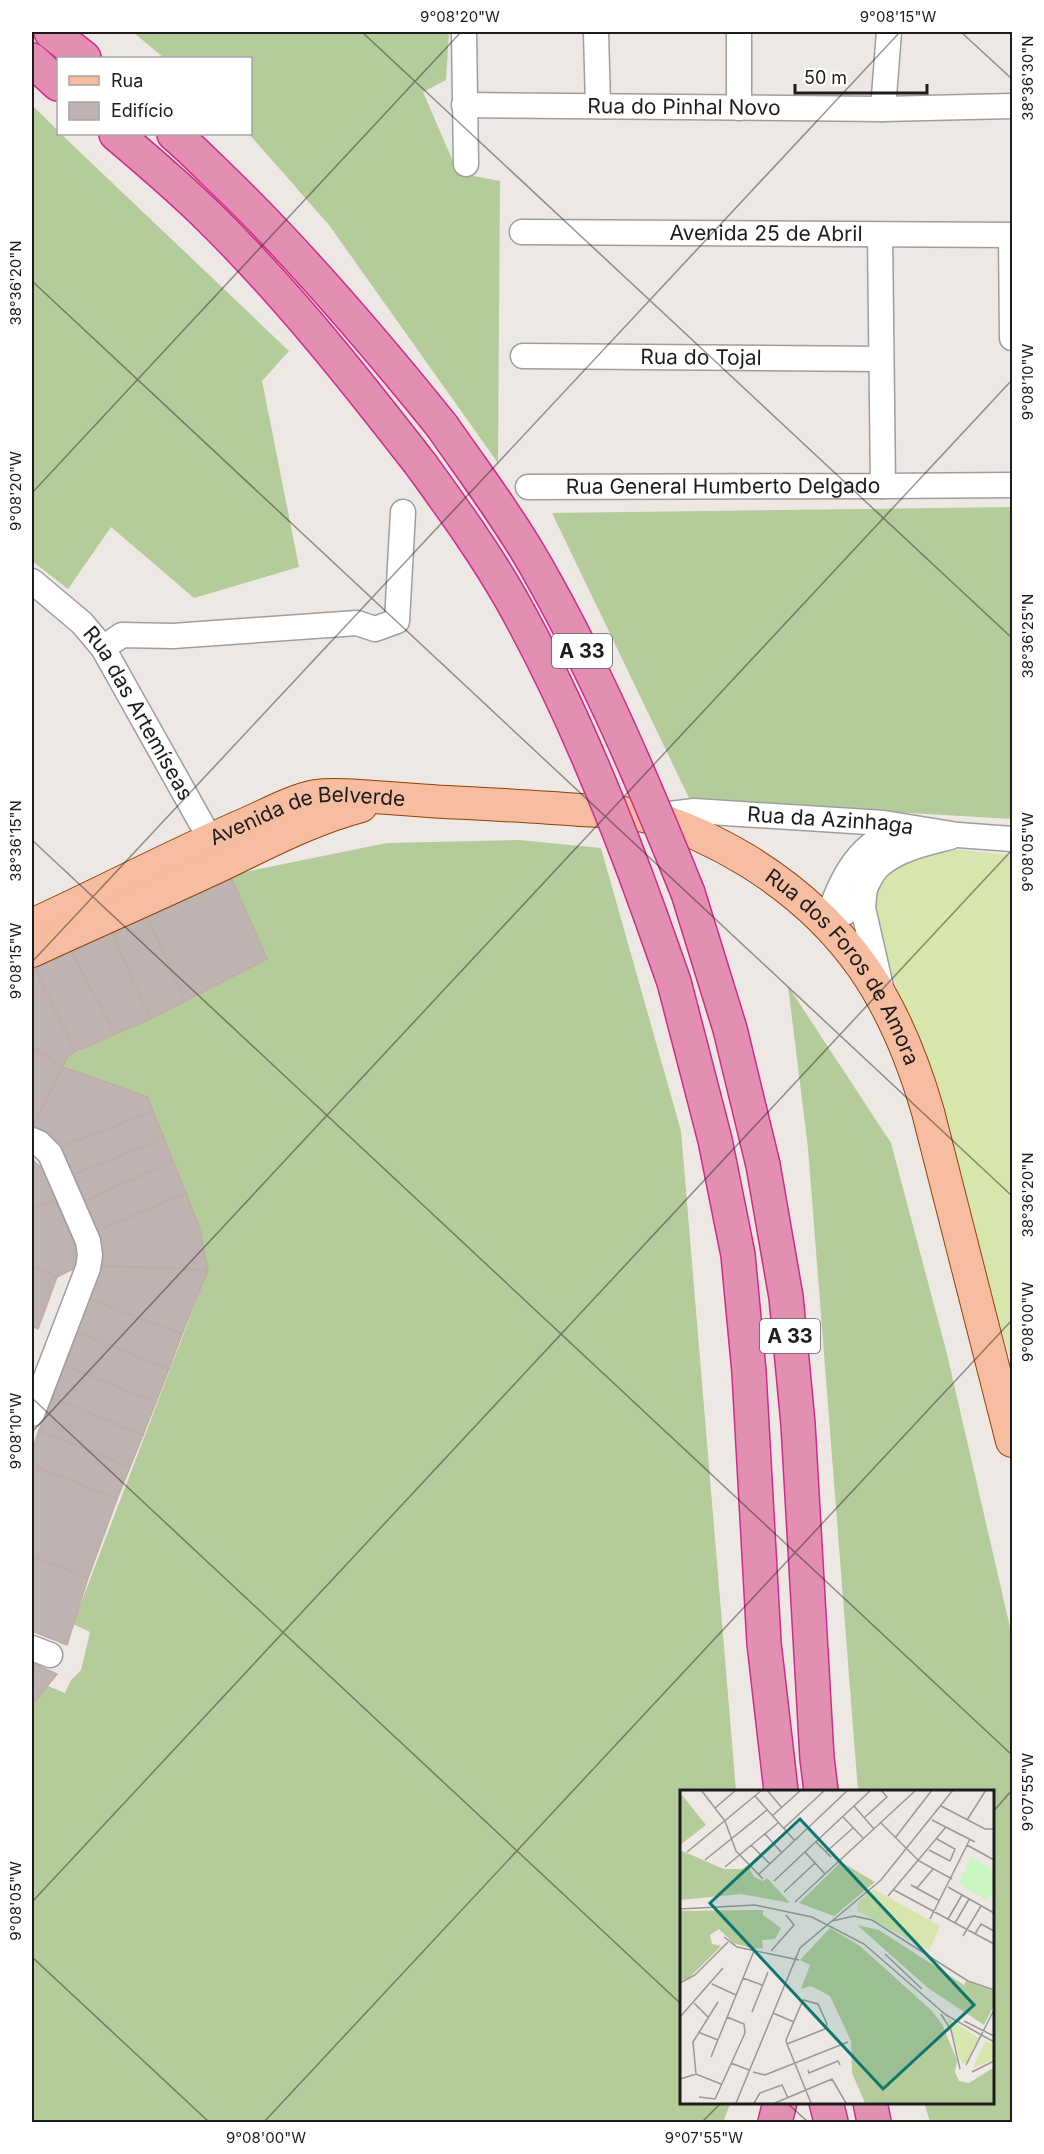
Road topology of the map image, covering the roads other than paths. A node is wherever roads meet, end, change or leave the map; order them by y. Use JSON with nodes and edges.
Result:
{"nodes":[{"id":1,"x":51,"y":32,"type":"edge"},
{"id":2,"x":464,"y":32,"type":"edge"},
{"id":3,"x":596,"y":32,"type":"edge"},
{"id":4,"x":739,"y":32,"type":"edge"},
{"id":5,"x":889,"y":32,"type":"edge"},
{"id":6,"x":83,"y":57,"type":"edge"},
{"id":7,"x":32,"y":60,"type":"edge"},
{"id":8,"x":57,"y":83,"type":"edge"},
{"id":9,"x":464,"y":105,"type":"junction"},
{"id":10,"x":598,"y":106,"type":"junction"},
{"id":11,"x":1012,"y":106,"type":"edge"},
{"id":12,"x":739,"y":108,"type":"junction"},
{"id":13,"x":883,"y":110,"type":"junction"},
{"id":14,"x":117,"y":135,"type":"edge"},
{"id":15,"x":175,"y":135,"type":"edge"},
{"id":16,"x":466,"y":164,"type":"dead end"},
{"id":17,"x":522,"y":232,"type":"dead end"},
{"id":18,"x":880,"y":235,"type":"junction"},
{"id":19,"x":1012,"y":235,"type":"edge"},
{"id":20,"x":1012,"y":338,"type":"edge"},
{"id":21,"x":523,"y":356,"type":"dead end"},
{"id":22,"x":881,"y":359,"type":"junction"},
{"id":23,"x":1012,"y":485,"type":"edge"},
{"id":24,"x":883,"y":486,"type":"junction"},
{"id":25,"x":528,"y":487,"type":"dead end"},
{"id":26,"x":403,"y":512,"type":"dead end"},
{"id":27,"x":32,"y":582,"type":"edge"},
{"id":28,"x":103,"y":648,"type":"junction"},
{"id":29,"x":391,"y":798,"type":"joint"},
{"id":30,"x":647,"y":816,"type":"junction"},
{"id":31,"x":911,"y":827,"type":"junction"},
{"id":32,"x":958,"y":835,"type":"junction"},
{"id":33,"x":1012,"y":839,"type":"edge"},
{"id":34,"x":217,"y":851,"type":"junction"},
{"id":35,"x":865,"y":886,"type":"junction"},
{"id":36,"x":826,"y":922,"type":"junction"},
{"id":37,"x":32,"y":925,"type":"edge"},
{"id":38,"x":32,"y":951,"type":"edge"},
{"id":39,"x":884,"y":1001,"type":"junction"},
{"id":40,"x":32,"y":1140,"type":"edge"},
{"id":41,"x":32,"y":1414,"type":"edge"},
{"id":42,"x":1012,"y":1441,"type":"edge"},
{"id":43,"x":782,"y":1790,"type":"edge"},
{"id":44,"x":821,"y":1790,"type":"edge"},
{"id":45,"x":780,"y":2103,"type":"edge"},
{"id":46,"x":826,"y":2103,"type":"edge"},
{"id":47,"x":870,"y":2103,"type":"edge"},
{"id":48,"x":775,"y":2122,"type":"edge"},
{"id":49,"x":831,"y":2122,"type":"edge"},
{"id":50,"x":874,"y":2122,"type":"edge"}],
"edges":[{"from":1,"to":6,"type":"highway"},
{"from":2,"to":9,"type":"street"},
{"from":3,"to":10,"type":"street"},
{"from":4,"to":12,"type":"street"},
{"from":5,"to":13,"type":"street"},
{"from":7,"to":8,"type":"highway"},
{"from":9,"to":10,"type":"street","name":"Rua do Pinhal Novo"},
{"from":9,"to":16,"type":"street"},
{"from":10,"to":12,"type":"street","name":"Rua do Pinhal Novo"},
{"from":11,"to":13,"type":"street","name":"Rua do Pinhal Novo"},
{"from":12,"to":13,"type":"street","name":"Rua do Pinhal Novo"},
{"from":14,"to":43,"type":"highway","number":"A 33","bridge":true},
{"from":15,"to":44,"type":"highway","number":"A 33","bridge":true},
{"from":17,"to":18,"type":"street","name":"Avenida 25 de Abril"},
{"from":18,"to":19,"type":"street","name":"Avenida 25 de Abril"},
{"from":18,"to":22,"type":"street","name":"Rua General Humberto Delgado"},
{"from":19,"to":20,"type":"street"},
{"from":21,"to":22,"type":"street","name":"Rua do Tojal"},
{"from":22,"to":24,"type":"street","name":"Rua General Humberto Delgado"},
{"from":23,"to":24,"type":"street"},
{"from":24,"to":25,"type":"street","name":"Rua General Humberto Delgado"},
{"from":26,"to":28,"type":"street"},
{"from":27,"to":28,"type":"street","name":"Rua das Artemíseas"},
{"from":28,"to":34,"type":"street","name":"Rua das Artemíseas"},
{"from":29,"to":30,"type":"main road","name":"Rua dos Foros de Amora"},
{"from":29,"to":34,"type":"main road","name":"Avenida de Belverde"},
{"from":30,"to":31,"type":"street","name":"Rua da Azinhaga"},
{"from":30,"to":36,"type":"main road","name":"Rua dos Foros de Amora"},
{"from":31,"to":32,"type":"street","name":"Rua da Azinhaga"},
{"from":31,"to":36,"type":"street"},
{"from":32,"to":33,"type":"street","name":"Rua da Azinhaga"},
{"from":32,"to":35,"type":"street"},
{"from":34,"to":37,"type":"main road","name":"Avenida de Belverde"},
{"from":34,"to":38,"type":"main road","name":"Avenida de Belverde"},
{"from":35,"to":36,"type":"street"},
{"from":35,"to":39,"type":"street"},
{"from":36,"to":39,"type":"main road","name":"Rua dos Foros de Amora"},
{"from":39,"to":42,"type":"main road","name":"Rua dos Foros de Amora"},
{"from":40,"to":41,"type":"street"},
{"from":45,"to":48,"type":"highway"},
{"from":46,"to":49,"type":"highway"},
{"from":47,"to":50,"type":"highway"}]}
